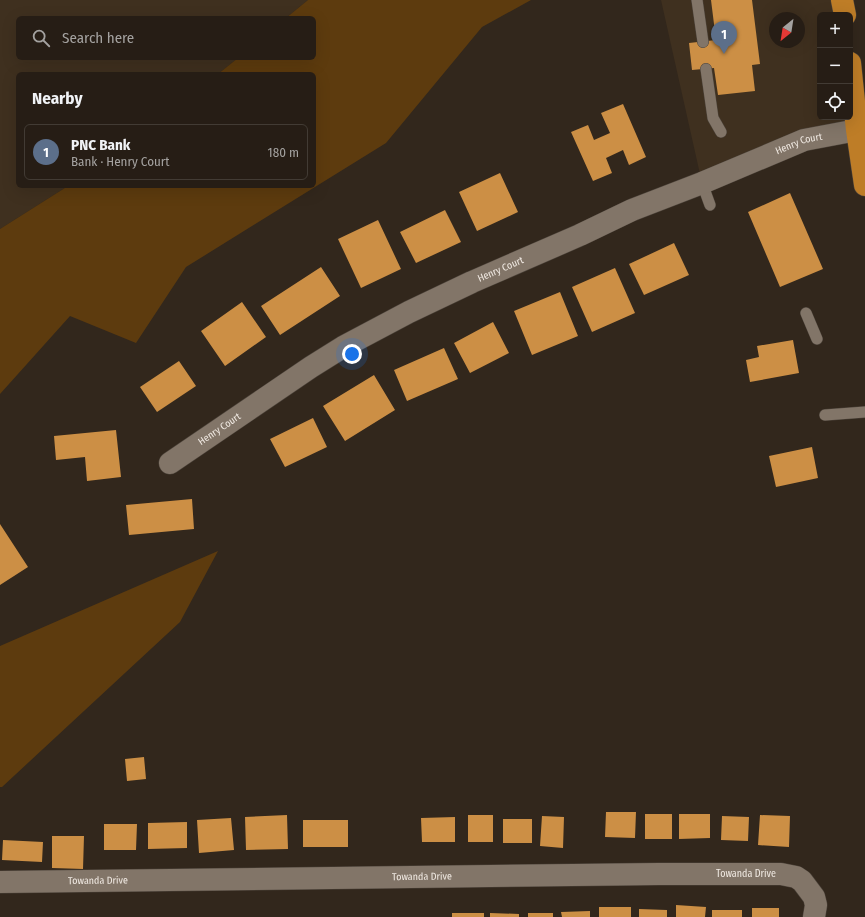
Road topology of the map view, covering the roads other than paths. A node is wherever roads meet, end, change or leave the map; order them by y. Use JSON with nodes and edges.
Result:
{"nodes":[{"id":1,"x":697,"y":0,"type":"edge"},
{"id":2,"x":842,"y":0,"type":"edge"},
{"id":3,"x":844,"y":12,"type":"edge"},
{"id":4,"x":703,"y":42,"type":"dead end"},
{"id":5,"x":706,"y":69,"type":"dead end"},
{"id":6,"x":853,"y":75,"type":"edge"},
{"id":7,"x":860,"y":102,"type":"edge"},
{"id":8,"x":857,"y":130,"type":"junction"},
{"id":9,"x":721,"y":132,"type":"dead end"},
{"id":10,"x":702,"y":183,"type":"junction"},
{"id":11,"x":865,"y":185,"type":"edge"},
{"id":12,"x":710,"y":205,"type":"dead end"},
{"id":13,"x":806,"y":313,"type":"dead end"},
{"id":14,"x":817,"y":340,"type":"dead end"},
{"id":15,"x":865,"y":412,"type":"edge"},
{"id":16,"x":824,"y":415,"type":"dead end"},
{"id":17,"x":170,"y":463,"type":"dead end"},
{"id":18,"x":0,"y":882,"type":"edge"},
{"id":19,"x":814,"y":917,"type":"edge"}],
"edges":[{"from":1,"to":4,"type":"lane"},
{"from":2,"to":3,"type":"highway"},
{"from":5,"to":9,"type":"lane"},
{"from":6,"to":7,"type":"highway"},
{"from":7,"to":8,"type":"highway"},
{"from":8,"to":10,"type":"street","name":"Henry Court"},
{"from":8,"to":11,"type":"highway"},
{"from":10,"to":12,"type":"lane"},
{"from":10,"to":17,"type":"street","name":"Henry Court"},
{"from":13,"to":14,"type":"lane"},
{"from":15,"to":16,"type":"lane"},
{"from":18,"to":19,"type":"street","name":"Towanda Drive"}]}
